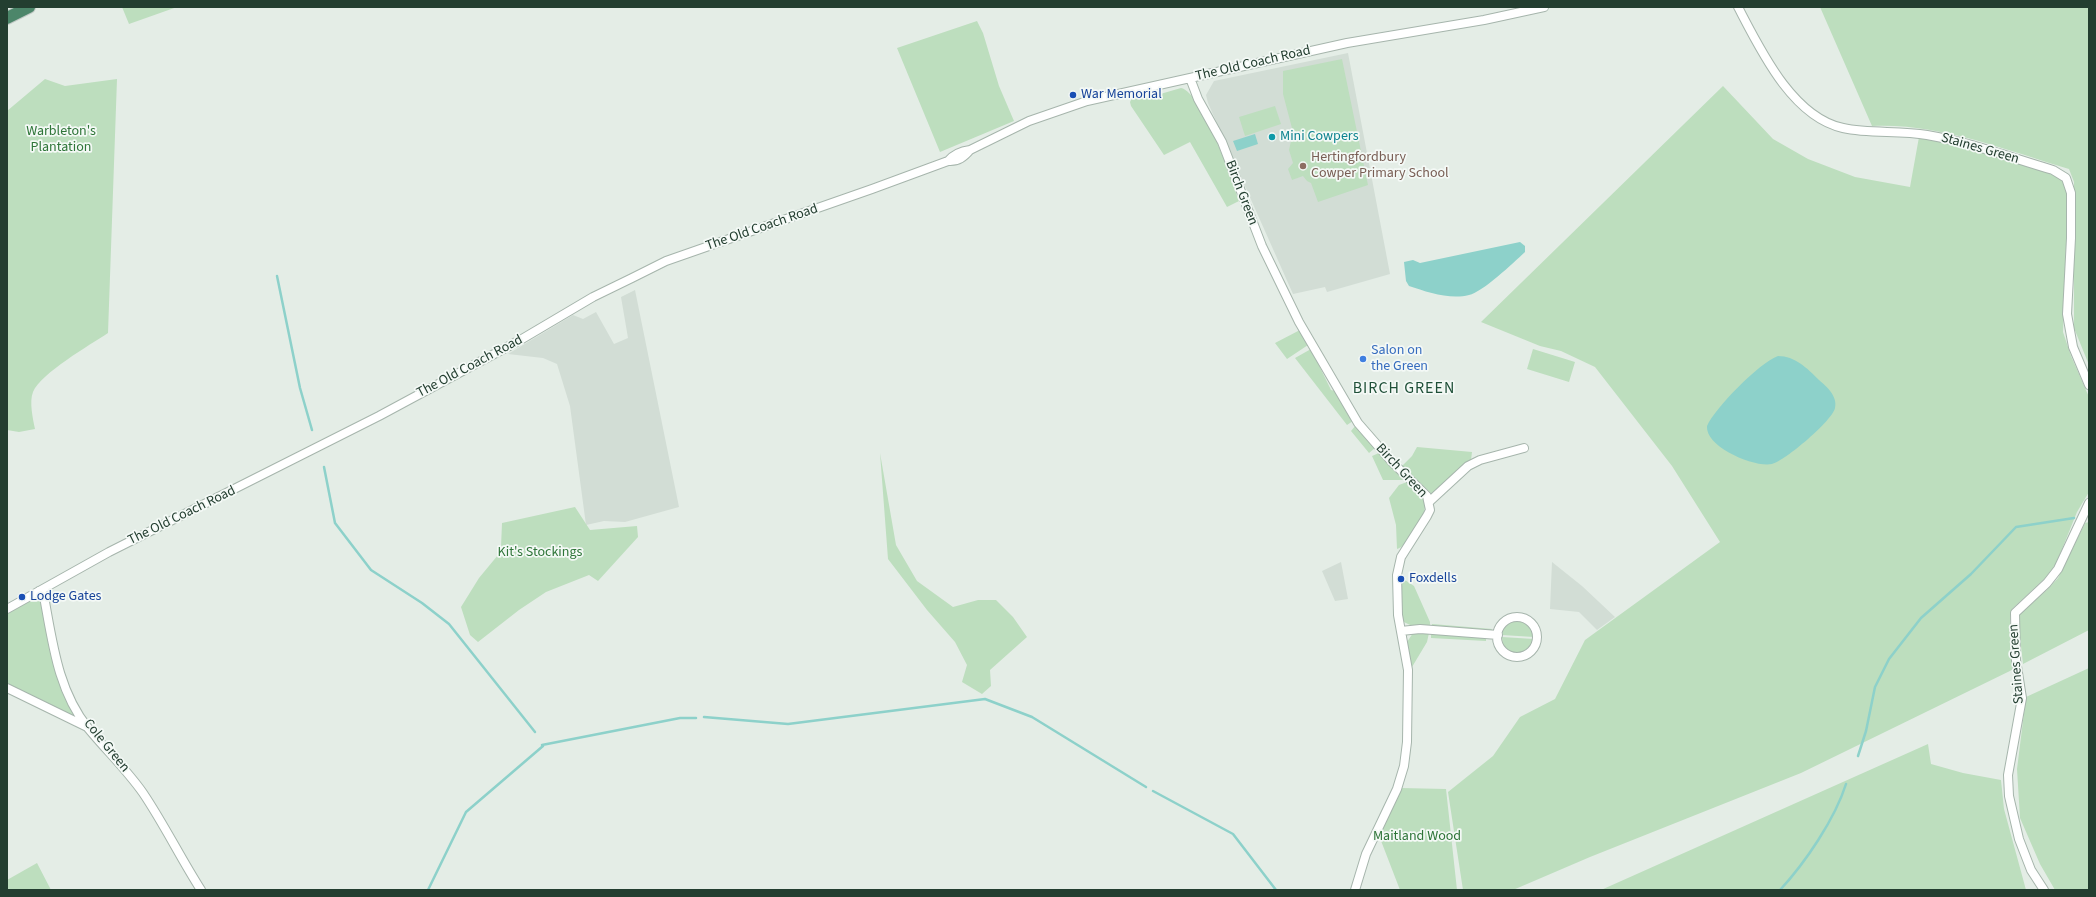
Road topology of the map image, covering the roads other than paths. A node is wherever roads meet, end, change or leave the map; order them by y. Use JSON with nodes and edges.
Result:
{"nodes":[{"id":1,"x":29,"y":7,"type":"edge"},
{"id":2,"x":1544,"y":7,"type":"edge"},
{"id":3,"x":1738,"y":7,"type":"edge"},
{"id":4,"x":7,"y":18,"type":"edge"},
{"id":5,"x":1190,"y":78,"type":"junction"},
{"id":6,"x":2089,"y":385,"type":"edge"},
{"id":7,"x":1524,"y":448,"type":"dead end"},
{"id":8,"x":1430,"y":502,"type":"junction"},
{"id":9,"x":2089,"y":502,"type":"edge"},
{"id":10,"x":39,"y":591,"type":"junction"},
{"id":11,"x":7,"y":609,"type":"edge"},
{"id":12,"x":1401,"y":631,"type":"junction"},
{"id":13,"x":1498,"y":635,"type":"junction"},
{"id":14,"x":7,"y":688,"type":"edge"},
{"id":15,"x":88,"y":727,"type":"junction"},
{"id":16,"x":201,"y":890,"type":"edge"},
{"id":17,"x":1355,"y":890,"type":"edge"},
{"id":18,"x":2044,"y":890,"type":"edge"}],
"edges":[{"from":1,"to":4,"type":"highway"},
{"from":2,"to":5,"type":"street","name":"The Old Coach Road"},
{"from":3,"to":6,"type":"street","name":"Staines Green"},
{"from":5,"to":8,"type":"street","name":"Birch Green"},
{"from":5,"to":10,"type":"street","name":"The Old Coach Road"},
{"from":7,"to":8,"type":"street"},
{"from":8,"to":12,"type":"street","name":"Birch Green"},
{"from":9,"to":18,"type":"street","name":"Staines Green"},
{"from":10,"to":11,"type":"street","name":"The Old Coach Road"},
{"from":10,"to":15,"type":"street","name":"Cole Green"},
{"from":12,"to":13,"type":"street"},
{"from":12,"to":17,"type":"street","name":"Birch Green"},
{"from":13,"to":13,"type":"street"},
{"from":14,"to":15,"type":"street"},
{"from":15,"to":16,"type":"street","name":"Cole Green"}]}
